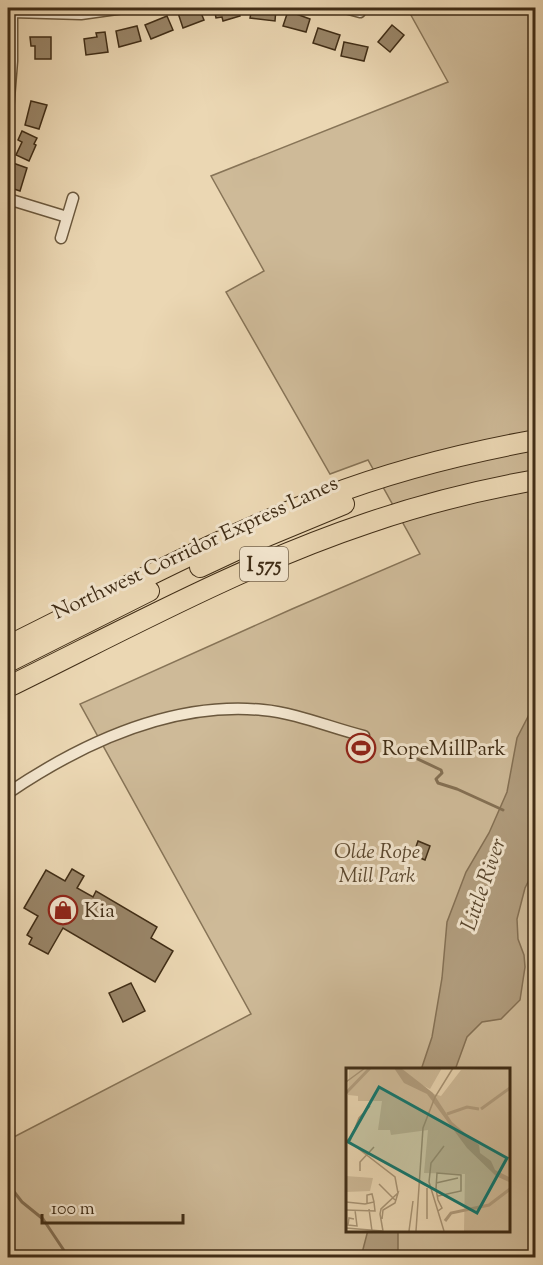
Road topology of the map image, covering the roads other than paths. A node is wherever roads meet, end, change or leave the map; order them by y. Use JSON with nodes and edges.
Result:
{"nodes":[{"id":1,"x":124,"y":8,"type":"edge"},
{"id":2,"x":345,"y":8,"type":"edge"},
{"id":3,"x":12,"y":10,"type":"edge"},
{"id":4,"x":360,"y":12,"type":"dead end"},
{"id":5,"x":8,"y":111,"type":"edge"},
{"id":6,"x":73,"y":198,"type":"dead end"},
{"id":7,"x":8,"y":199,"type":"edge"},
{"id":8,"x":67,"y":217,"type":"junction"},
{"id":9,"x":61,"y":238,"type":"dead end"},
{"id":10,"x":536,"y":440,"type":"edge"},
{"id":11,"x":471,"y":453,"type":"junction"},
{"id":12,"x":536,"y":480,"type":"edge"},
{"id":13,"x":8,"y":646,"type":"edge"},
{"id":14,"x":8,"y":662,"type":"edge"},
{"id":15,"x":8,"y":687,"type":"edge"},
{"id":16,"x":364,"y":736,"type":"dead end"},
{"id":17,"x":8,"y":793,"type":"edge"}],
"edges":[{"from":1,"to":3,"type":"street"},
{"from":2,"to":4,"type":"street"},
{"from":3,"to":5,"type":"street"},
{"from":6,"to":8,"type":"street"},
{"from":7,"to":8,"type":"street"},
{"from":8,"to":9,"type":"street"},
{"from":10,"to":11,"type":"highway","number":"I 575"},
{"from":11,"to":13,"type":"highway","number":"I 575"},
{"from":11,"to":14,"type":"highway","name":"Northwest Corridor Express Lanes"},
{"from":12,"to":15,"type":"highway","number":"I 575"},
{"from":16,"to":17,"type":"street"}]}
